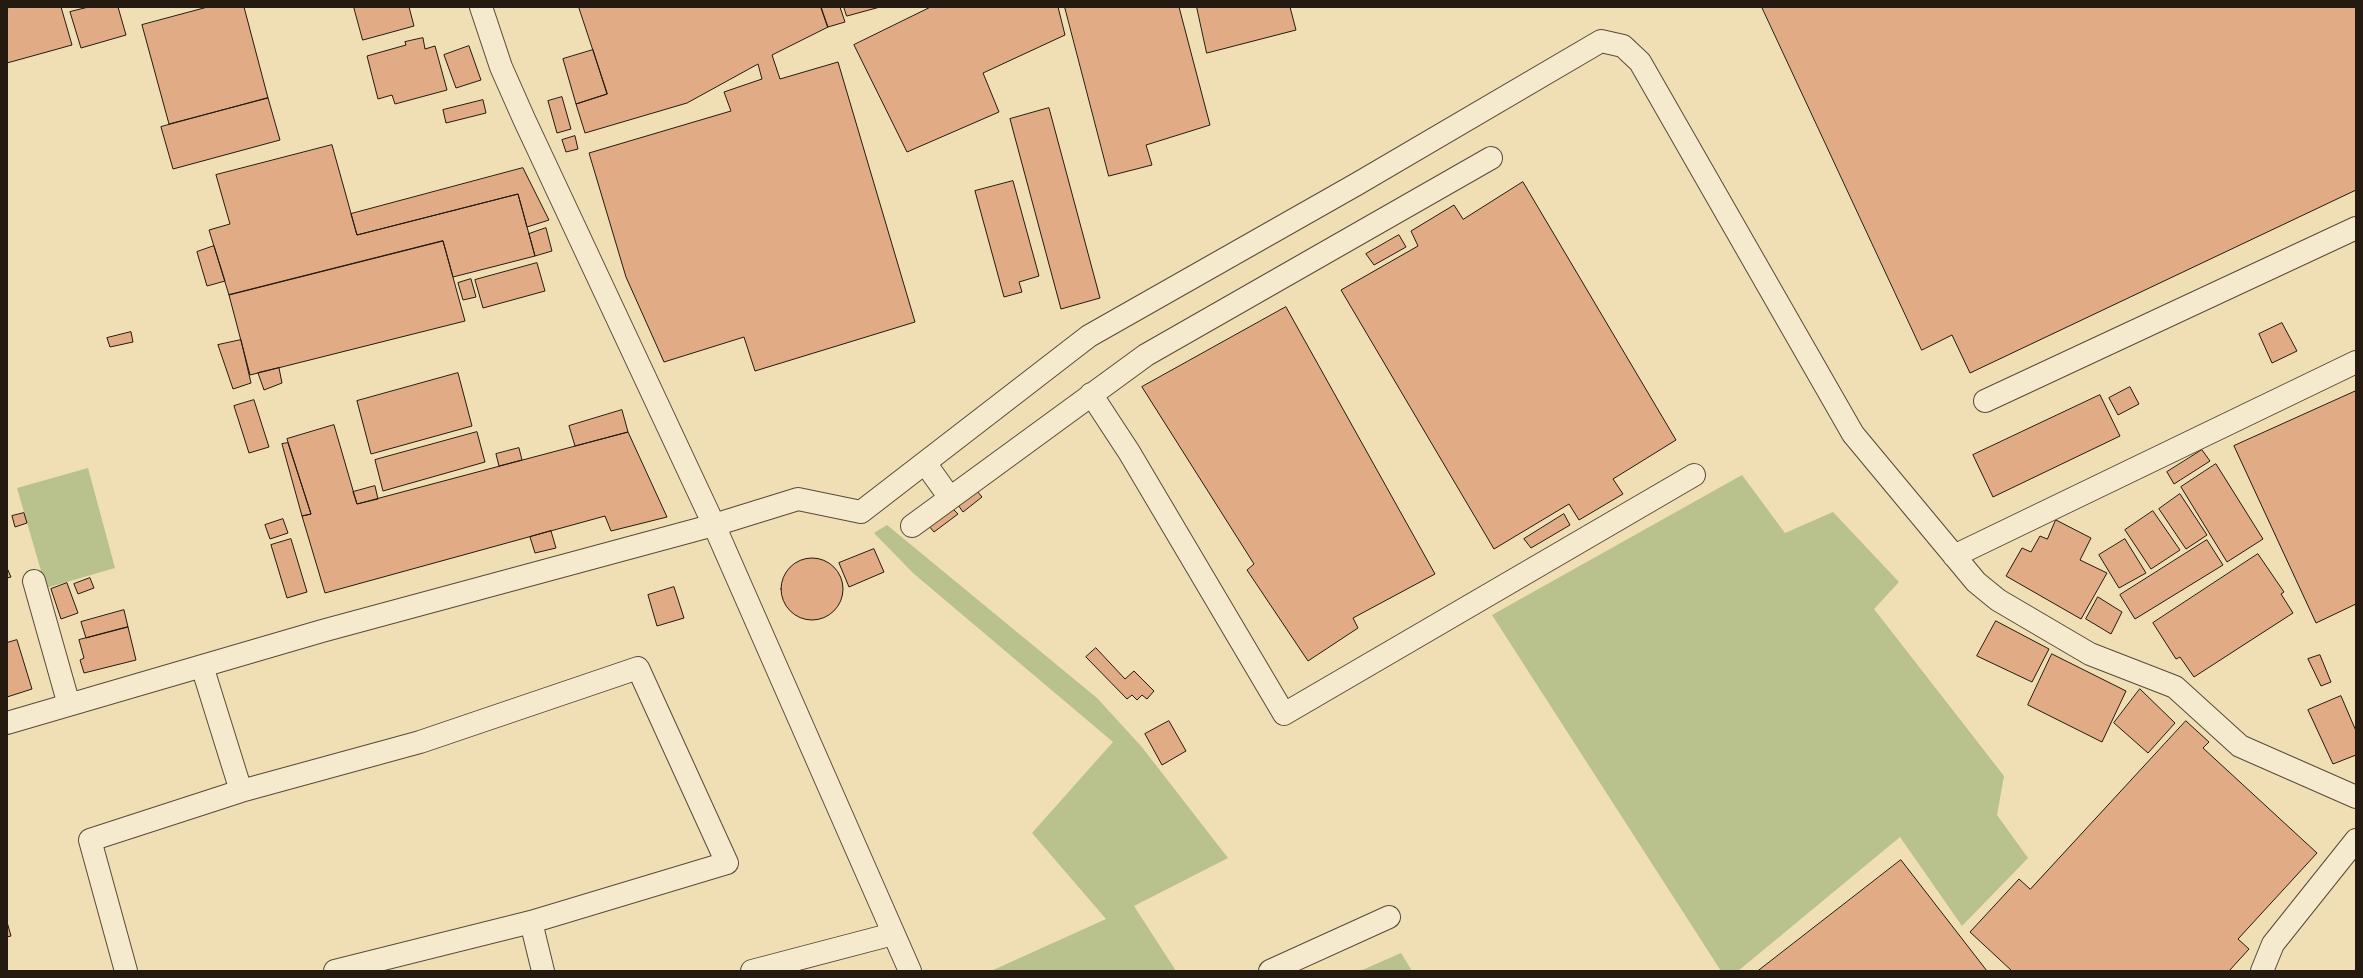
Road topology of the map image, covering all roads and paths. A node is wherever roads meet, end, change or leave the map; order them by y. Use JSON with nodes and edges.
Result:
{"nodes":[{"id":1,"x":481,"y":7,"type":"edge"},
{"id":2,"x":1491,"y":158,"type":"dead end"},
{"id":3,"x":2356,"y":228,"type":"edge"},
{"id":4,"x":2356,"y":362,"type":"edge"},
{"id":5,"x":1091,"y":394,"type":"junction"},
{"id":6,"x":1985,"y":401,"type":"dead end"},
{"id":7,"x":924,"y":463,"type":"junction"},
{"id":8,"x":1694,"y":475,"type":"dead end"},
{"id":9,"x":950,"y":498,"type":"junction"},
{"id":10,"x":714,"y":525,"type":"junction"},
{"id":11,"x":912,"y":526,"type":"dead end"},
{"id":12,"x":1954,"y":556,"type":"junction"},
{"id":13,"x":34,"y":581,"type":"dead end"},
{"id":14,"x":202,"y":666,"type":"junction"},
{"id":15,"x":69,"y":705,"type":"junction"},
{"id":16,"x":7,"y":723,"type":"edge"},
{"id":17,"x":241,"y":791,"type":"junction"},
{"id":18,"x":2356,"y":797,"type":"edge"},
{"id":19,"x":2356,"y":840,"type":"edge"},
{"id":20,"x":1389,"y":917,"type":"dead end"},
{"id":21,"x":531,"y":922,"type":"junction"},
{"id":22,"x":894,"y":934,"type":"junction"},
{"id":23,"x":126,"y":971,"type":"edge"},
{"id":24,"x":335,"y":971,"type":"edge"},
{"id":25,"x":543,"y":971,"type":"edge"},
{"id":26,"x":752,"y":971,"type":"edge"},
{"id":27,"x":910,"y":971,"type":"edge"},
{"id":28,"x":1270,"y":971,"type":"edge"},
{"id":29,"x":2262,"y":971,"type":"edge"}],
"edges":[{"from":1,"to":10,"type":"street"},
{"from":2,"to":5,"type":"street"},
{"from":3,"to":6,"type":"street"},
{"from":4,"to":12,"type":"street"},
{"from":5,"to":8,"type":"street"},
{"from":5,"to":9,"type":"street"},
{"from":7,"to":9,"type":"street"},
{"from":7,"to":10,"type":"street"},
{"from":7,"to":12,"type":"street"},
{"from":9,"to":11,"type":"street"},
{"from":10,"to":14,"type":"street"},
{"from":10,"to":22,"type":"street"},
{"from":12,"to":18,"type":"street"},
{"from":13,"to":15,"type":"street"},
{"from":14,"to":15,"type":"street"},
{"from":14,"to":17,"type":"street"},
{"from":15,"to":16,"type":"street"},
{"from":17,"to":21,"type":"street"},
{"from":17,"to":23,"type":"street"},
{"from":19,"to":29,"type":"street"},
{"from":20,"to":28,"type":"street"},
{"from":21,"to":24,"type":"street"},
{"from":21,"to":25,"type":"street"},
{"from":22,"to":26,"type":"street"},
{"from":22,"to":27,"type":"street"}]}
